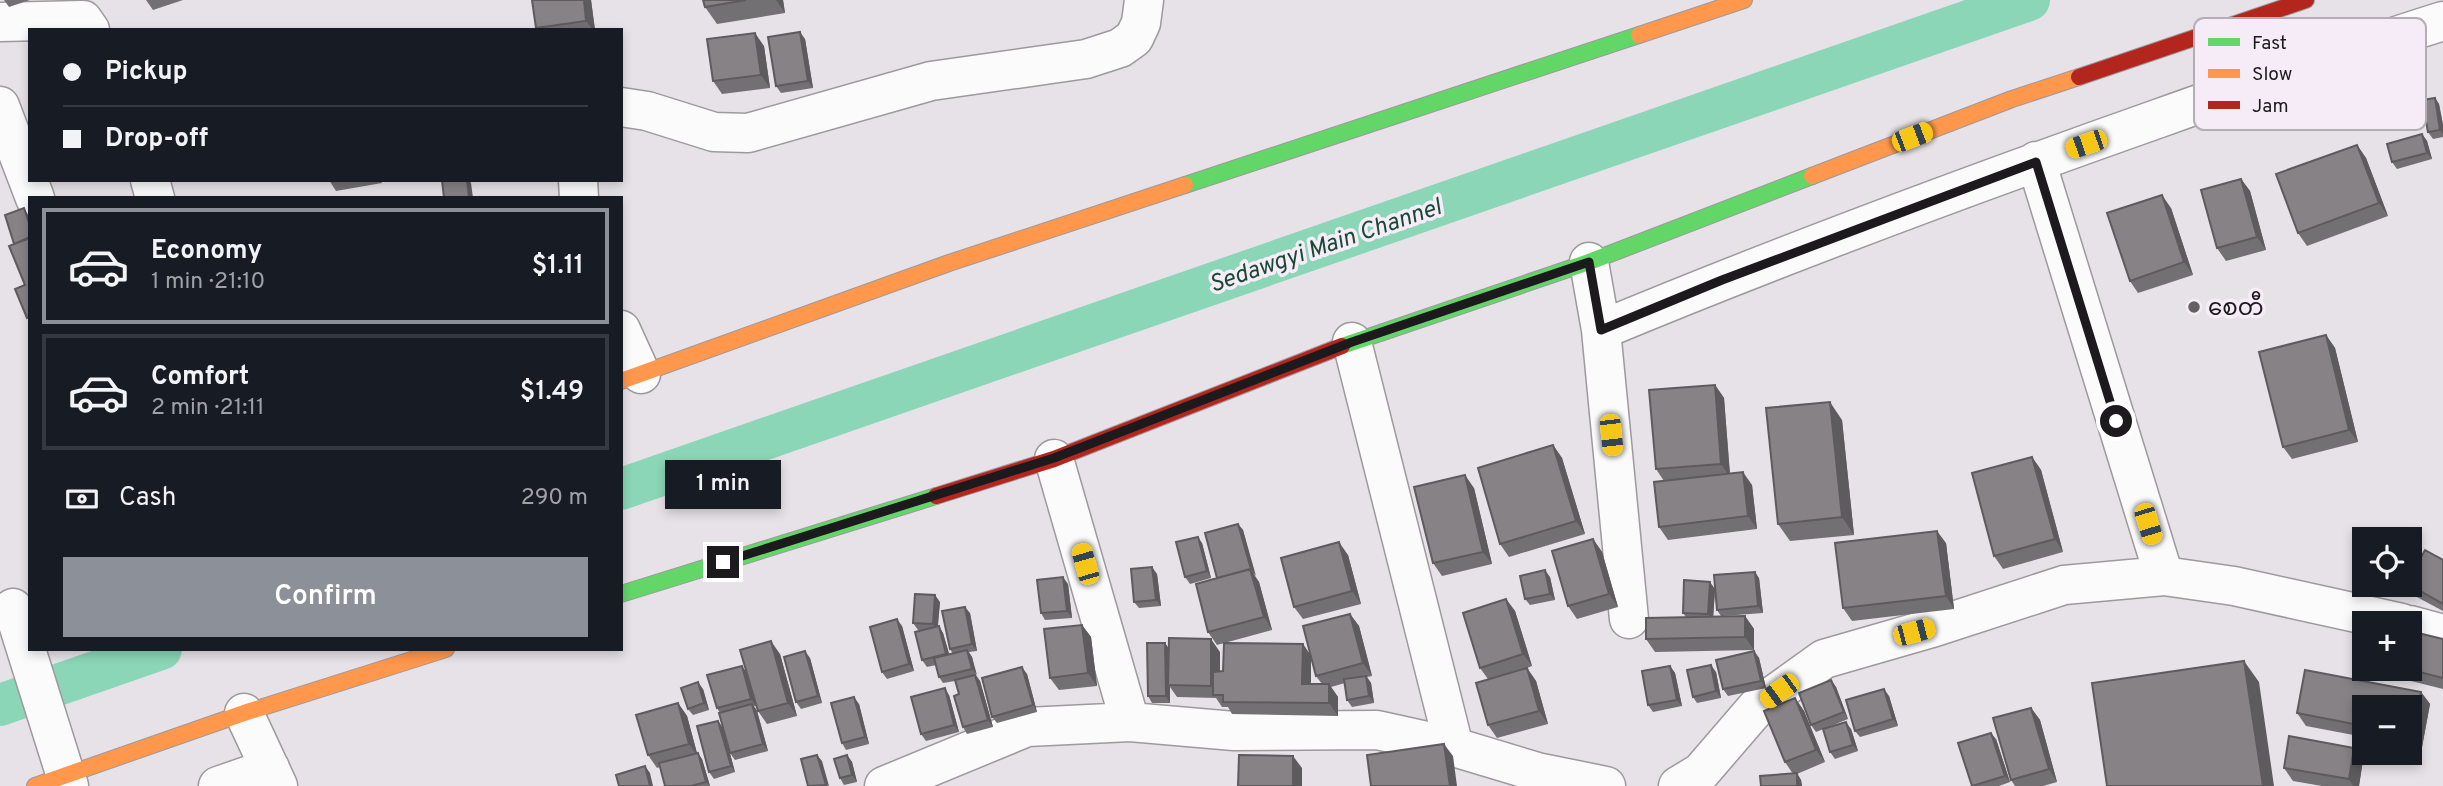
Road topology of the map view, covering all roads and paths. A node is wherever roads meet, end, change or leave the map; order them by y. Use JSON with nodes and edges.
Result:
{"nodes":[{"id":1,"x":1144,"y":0,"type":"edge"},
{"id":2,"x":1744,"y":0,"type":"edge"},
{"id":3,"x":2306,"y":0,"type":"edge"},
{"id":4,"x":2253,"y":18,"type":"edge"},
{"id":5,"x":2443,"y":21,"type":"edge"},
{"id":6,"x":0,"y":22,"type":"edge"},
{"id":7,"x":2426,"y":26,"type":"edge"},
{"id":8,"x":89,"y":28,"type":"edge"},
{"id":9,"x":2194,"y":38,"type":"edge"},
{"id":10,"x":0,"y":106,"type":"edge"},
{"id":11,"x":2194,"y":106,"type":"edge"},
{"id":12,"x":623,"y":107,"type":"edge"},
{"id":13,"x":2036,"y":162,"type":"junction"},
{"id":14,"x":28,"y":182,"type":"edge"},
{"id":15,"x":1589,"y":262,"type":"junction"},
{"id":16,"x":1601,"y":330,"type":"junction"},
{"id":17,"x":623,"y":340,"type":"edge"},
{"id":18,"x":1352,"y":342,"type":"junction"},
{"id":19,"x":631,"y":378,"type":"edge"},
{"id":20,"x":1054,"y":458,"type":"junction"},
{"id":21,"x":2164,"y":576,"type":"junction"},
{"id":22,"x":623,"y":593,"type":"edge"},
{"id":23,"x":2352,"y":612,"type":"edge"},
{"id":24,"x":16,"y":615,"type":"edge"},
{"id":25,"x":1629,"y":619,"type":"dead end"},
{"id":26,"x":2422,"y":628,"type":"edge"},
{"id":27,"x":2443,"y":634,"type":"edge"},
{"id":28,"x":440,"y":651,"type":"edge"},
{"id":29,"x":244,"y":713,"type":"junction"},
{"id":30,"x":1130,"y":722,"type":"junction"},
{"id":31,"x":1454,"y":747,"type":"junction"},
{"id":32,"x":56,"y":773,"type":"edge"},
{"id":33,"x":274,"y":777,"type":"edge"},
{"id":34,"x":218,"y":786,"type":"edge"},
{"id":35,"x":884,"y":786,"type":"edge"},
{"id":36,"x":1606,"y":786,"type":"edge"},
{"id":37,"x":1678,"y":786,"type":"edge"}],
"edges":[{"from":1,"to":12,"type":"street"},
{"from":2,"to":19,"type":"street"},
{"from":3,"to":4,"type":"street"},
{"from":5,"to":7,"type":"street"},
{"from":6,"to":8,"type":"street"},
{"from":9,"to":15,"type":"street"},
{"from":10,"to":14,"type":"street"},
{"from":11,"to":13,"type":"street"},
{"from":13,"to":16,"type":"street"},
{"from":13,"to":21,"type":"street"},
{"from":15,"to":16,"type":"street"},
{"from":15,"to":18,"type":"street"},
{"from":16,"to":25,"type":"street"},
{"from":17,"to":19,"type":"street"},
{"from":18,"to":20,"type":"street"},
{"from":18,"to":31,"type":"street"},
{"from":20,"to":22,"type":"street"},
{"from":20,"to":30,"type":"street"},
{"from":21,"to":23,"type":"street"},
{"from":21,"to":37,"type":"street"},
{"from":24,"to":32,"type":"street"},
{"from":26,"to":27,"type":"street"},
{"from":28,"to":29,"type":"street"},
{"from":29,"to":32,"type":"street"},
{"from":29,"to":33,"type":"street"},
{"from":30,"to":31,"type":"street"},
{"from":30,"to":35,"type":"street"},
{"from":31,"to":36,"type":"street"},
{"from":33,"to":34,"type":"street"}]}
